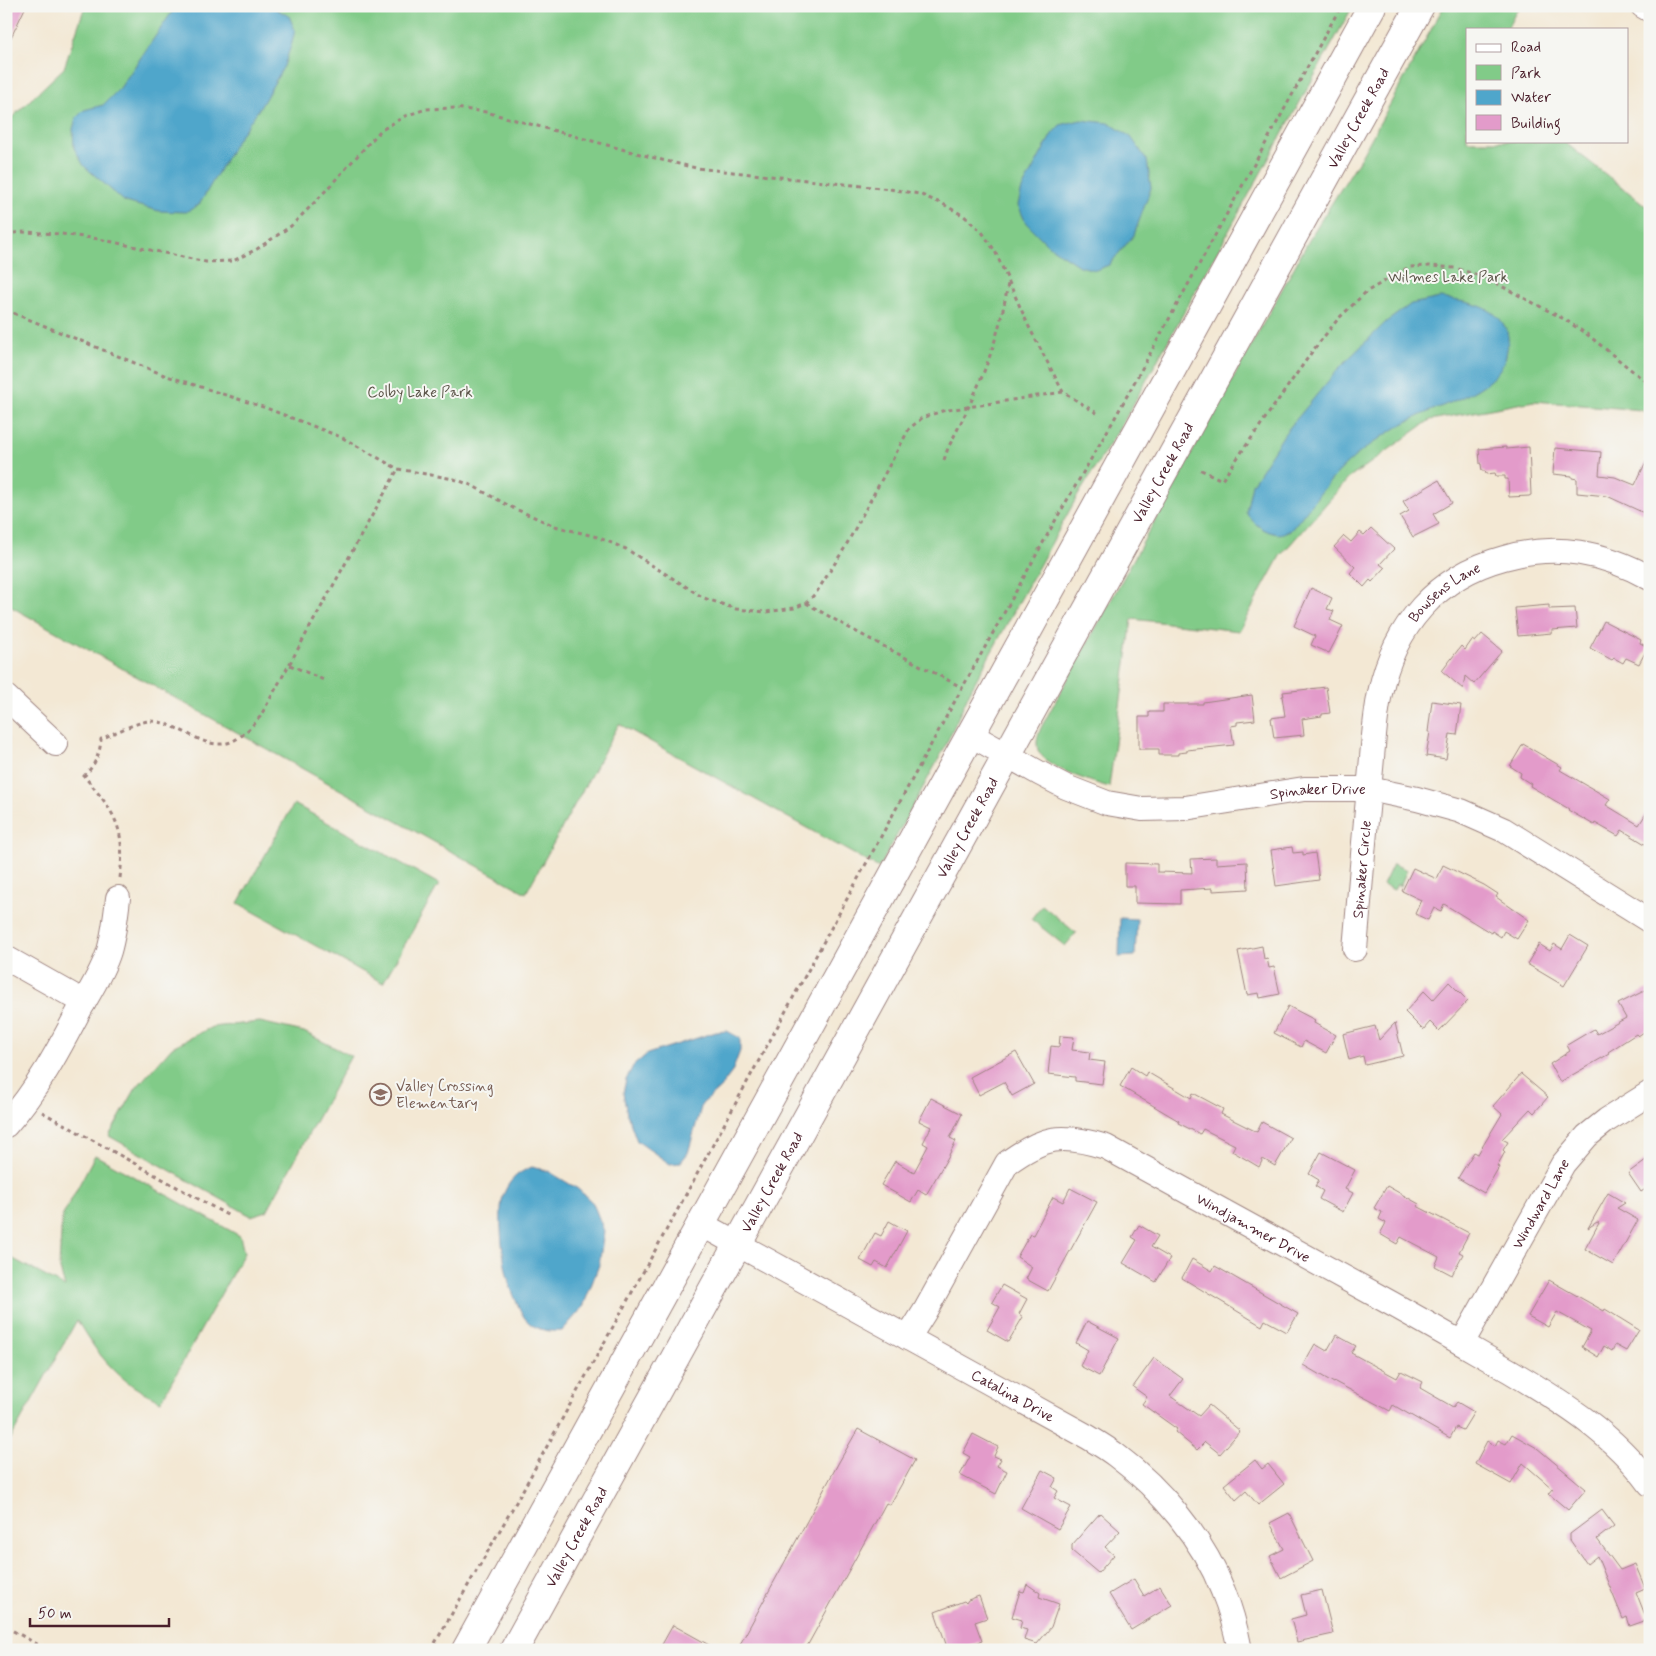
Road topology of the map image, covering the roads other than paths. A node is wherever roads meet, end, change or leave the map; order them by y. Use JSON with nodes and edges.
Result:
{"nodes":[{"id":1,"x":1372,"y":6,"type":"edge"},
{"id":2,"x":1420,"y":6,"type":"edge"},
{"id":3,"x":1643,"y":6,"type":"edge"},
{"id":4,"x":1650,"y":10,"type":"edge"},
{"id":5,"x":1650,"y":578,"type":"edge"},
{"id":6,"x":6,"y":697,"type":"edge"},
{"id":7,"x":971,"y":734,"type":"junction"},
{"id":8,"x":56,"y":744,"type":"dead end"},
{"id":9,"x":1007,"y":756,"type":"junction"},
{"id":10,"x":1369,"y":789,"type":"junction"},
{"id":11,"x":118,"y":898,"type":"road end"},
{"id":12,"x":1650,"y":921,"type":"edge"},
{"id":13,"x":1355,"y":949,"type":"dead end"},
{"id":14,"x":6,"y":958,"type":"edge"},
{"id":15,"x":84,"y":1002,"type":"junction"},
{"id":16,"x":1650,"y":1092,"type":"edge"},
{"id":17,"x":6,"y":1125,"type":"edge"},
{"id":18,"x":701,"y":1224,"type":"junction"},
{"id":19,"x":738,"y":1244,"type":"junction"},
{"id":20,"x":908,"y":1338,"type":"junction"},
{"id":21,"x":1462,"y":1343,"type":"junction"},
{"id":22,"x":1650,"y":1484,"type":"edge"},
{"id":23,"x":466,"y":1650,"type":"edge"},
{"id":24,"x":514,"y":1650,"type":"edge"},
{"id":25,"x":1240,"y":1650,"type":"edge"}],
"edges":[{"from":1,"to":7,"type":"main road"},
{"from":2,"to":9,"type":"main road","name":"Valley Creek Road"},
{"from":3,"to":4,"type":"street"},
{"from":5,"to":10,"type":"street","name":"Bowsens Lane"},
{"from":6,"to":8,"type":"street"},
{"from":7,"to":9,"type":"street","name":"Spinaker Drive"},
{"from":7,"to":18,"type":"main road"},
{"from":9,"to":10,"type":"street","name":"Spinaker Drive"},
{"from":9,"to":19,"type":"main road","name":"Valley Creek Road"},
{"from":10,"to":12,"type":"street","name":"Spinaker Drive"},
{"from":10,"to":13,"type":"street","name":"Spinaker Circle"},
{"from":11,"to":15,"type":"street"},
{"from":14,"to":15,"type":"street"},
{"from":15,"to":17,"type":"street"},
{"from":16,"to":21,"type":"street","name":"Windward Lane"},
{"from":18,"to":19,"type":"street","name":"Catalina Drive"},
{"from":18,"to":23,"type":"main road"},
{"from":19,"to":20,"type":"street","name":"Catalina Drive"},
{"from":19,"to":24,"type":"main road","name":"Valley Creek Road"},
{"from":20,"to":21,"type":"street","name":"Windjammer Drive"},
{"from":20,"to":25,"type":"street","name":"Catalina Drive"},
{"from":21,"to":22,"type":"street","name":"Windjammer Drive"}]}
